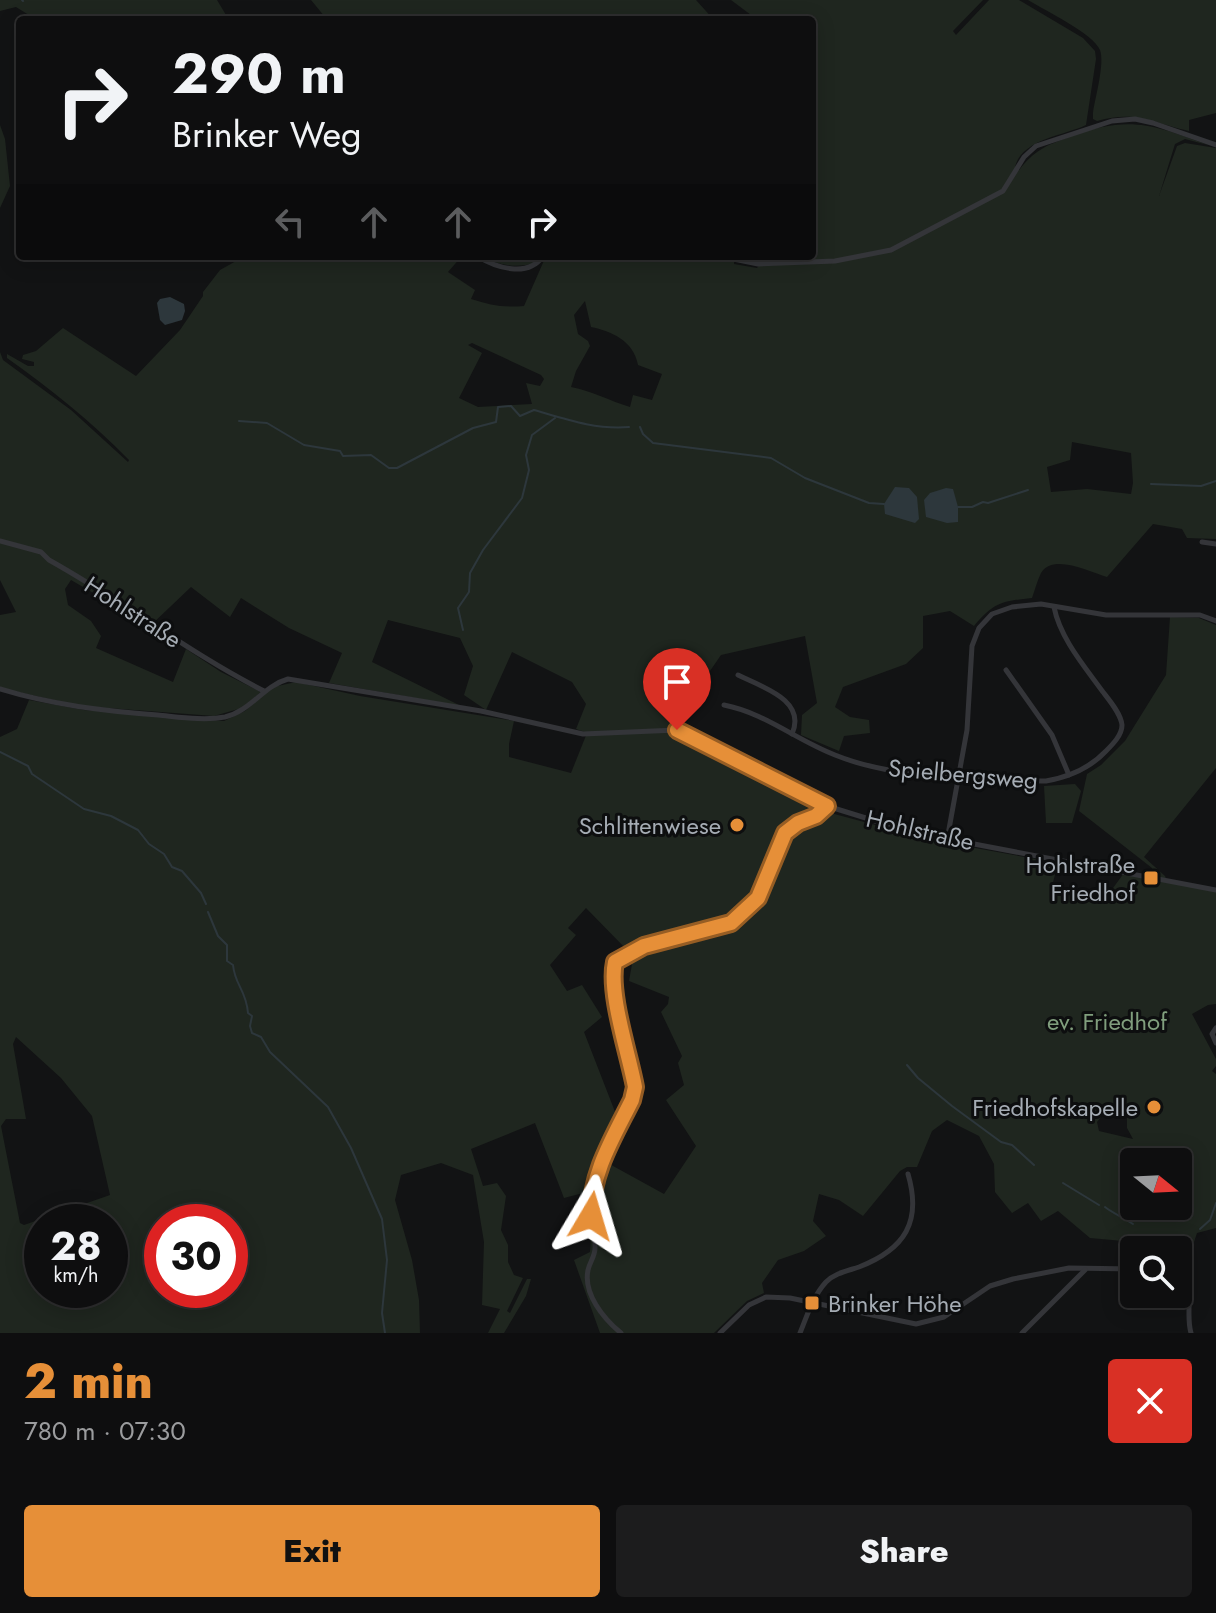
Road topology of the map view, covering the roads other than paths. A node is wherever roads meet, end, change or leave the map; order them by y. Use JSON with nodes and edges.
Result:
{"nodes":[{"id":1,"x":1216,"y":145,"type":"edge"},
{"id":2,"x":484,"y":260,"type":"edge"},
{"id":3,"x":540,"y":260,"type":"edge"},
{"id":4,"x":738,"y":260,"type":"edge"},
{"id":5,"x":0,"y":541,"type":"edge"},
{"id":6,"x":1202,"y":542,"type":"dead end"},
{"id":7,"x":1216,"y":544,"type":"edge"},
{"id":8,"x":1054,"y":607,"type":"junction"},
{"id":9,"x":1216,"y":621,"type":"edge"},
{"id":10,"x":1006,"y":670,"type":"dead end"},
{"id":11,"x":738,"y":675,"type":"dead end"},
{"id":12,"x":0,"y":689,"type":"edge"},
{"id":13,"x":264,"y":691,"type":"junction"},
{"id":14,"x":724,"y":705,"type":"dead end"},
{"id":15,"x":792,"y":734,"type":"junction"},
{"id":16,"x":1069,"y":775,"type":"junction"},
{"id":17,"x":959,"y":777,"type":"junction"},
{"id":18,"x":827,"y":806,"type":"junction"},
{"id":19,"x":947,"y":840,"type":"junction"},
{"id":20,"x":1216,"y":890,"type":"edge"},
{"id":21,"x":1216,"y":1028,"type":"edge"},
{"id":22,"x":1216,"y":1043,"type":"edge"},
{"id":23,"x":908,"y":1174,"type":"dead end"},
{"id":24,"x":1085,"y":1269,"type":"junction"},
{"id":25,"x":1120,"y":1269,"type":"edge"},
{"id":26,"x":812,"y":1303,"type":"junction"},
{"id":27,"x":1189,"y":1308,"type":"edge"},
{"id":28,"x":621,"y":1333,"type":"edge"},
{"id":29,"x":720,"y":1333,"type":"edge"},
{"id":30,"x":800,"y":1333,"type":"edge"},
{"id":31,"x":1022,"y":1333,"type":"edge"},
{"id":32,"x":1191,"y":1333,"type":"edge"}],
"edges":[{"from":1,"to":4,"type":"street"},
{"from":2,"to":3,"type":"street"},
{"from":5,"to":13,"type":"street","name":"Hohlstraße"},
{"from":6,"to":7,"type":"street"},
{"from":8,"to":9,"type":"street"},
{"from":8,"to":16,"type":"street","name":"Spielbergsweg"},
{"from":8,"to":17,"type":"street"},
{"from":10,"to":16,"type":"street"},
{"from":11,"to":15,"type":"street"},
{"from":12,"to":13,"type":"street","name":"Hohlstraße"},
{"from":13,"to":18,"type":"street","name":"Hohlstraße"},
{"from":14,"to":15,"type":"street","name":"Spielbergsweg"},
{"from":15,"to":17,"type":"street","name":"Spielbergsweg"},
{"from":16,"to":17,"type":"street","name":"Spielbergsweg"},
{"from":17,"to":19,"type":"street"},
{"from":18,"to":19,"type":"street","name":"Hohlstraße"},
{"from":18,"to":28,"type":"street"},
{"from":19,"to":20,"type":"street","name":"Hohlstraße"},
{"from":21,"to":22,"type":"street"},
{"from":23,"to":26,"type":"street"},
{"from":24,"to":25,"type":"street"},
{"from":24,"to":26,"type":"street"},
{"from":24,"to":31,"type":"street"},
{"from":26,"to":29,"type":"street"},
{"from":26,"to":30,"type":"street"},
{"from":27,"to":32,"type":"street"}]}
